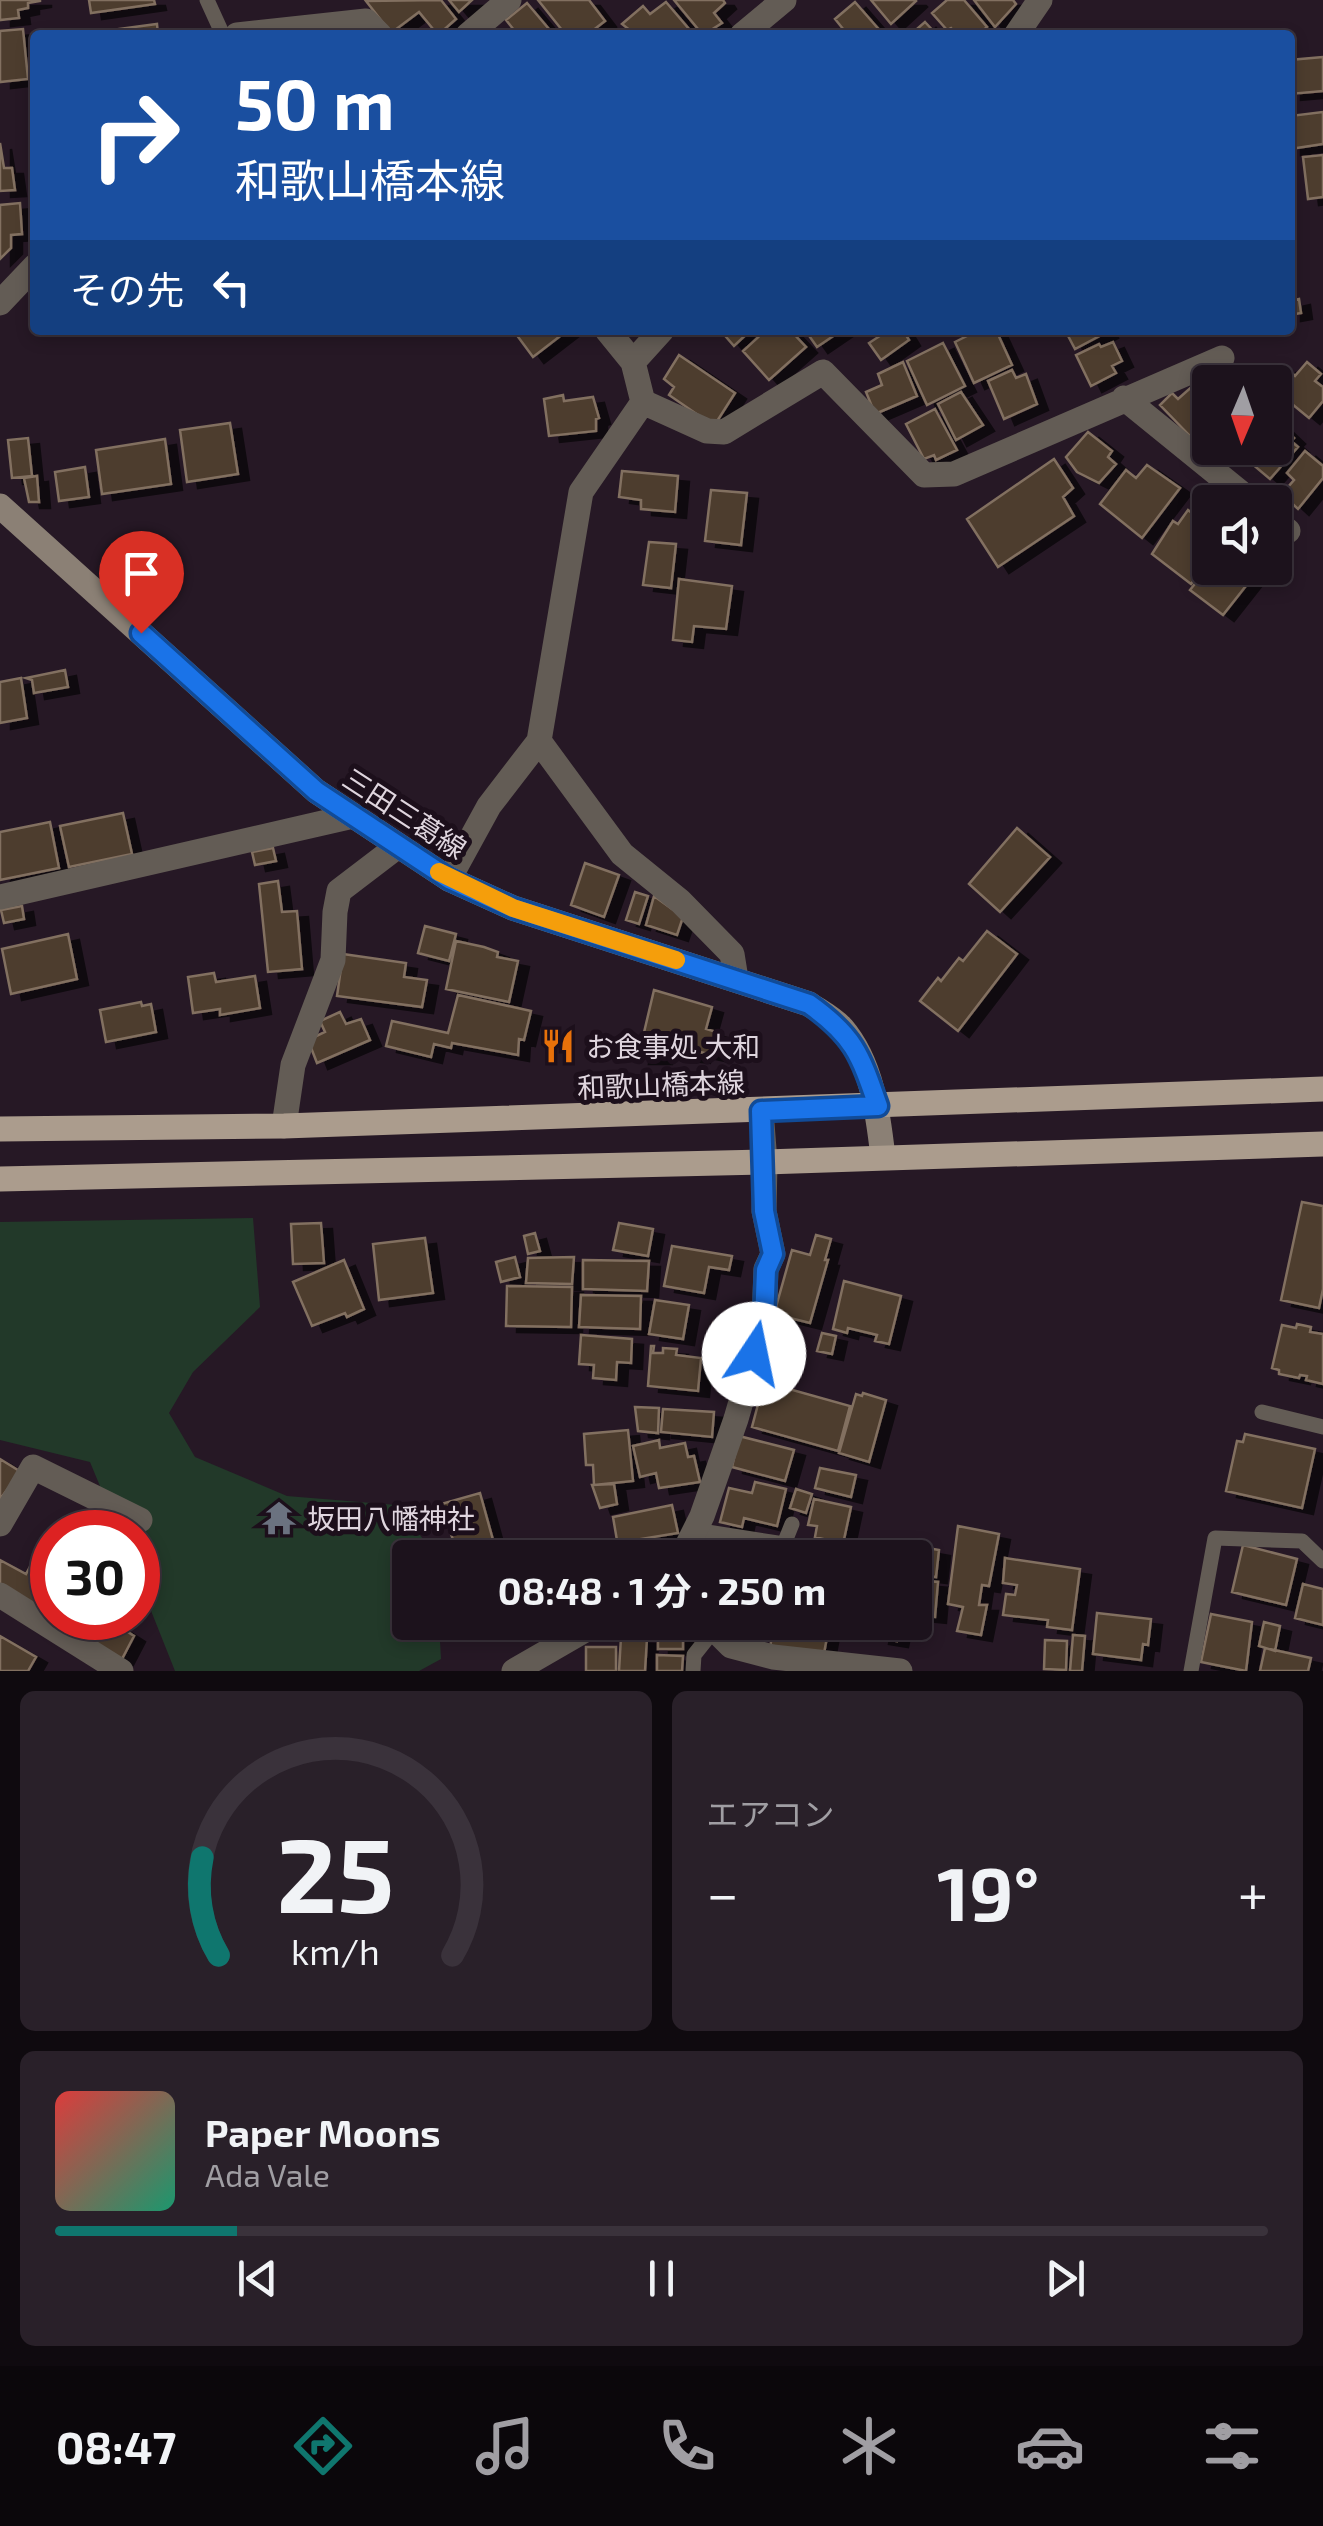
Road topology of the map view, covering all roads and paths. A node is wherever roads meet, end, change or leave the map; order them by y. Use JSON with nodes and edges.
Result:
{"nodes":[{"id":1,"x":208,"y":0,"type":"edge"},
{"id":2,"x":510,"y":0,"type":"edge"},
{"id":3,"x":784,"y":0,"type":"edge"},
{"id":4,"x":1040,"y":0,"type":"edge"},
{"id":5,"x":221,"y":30,"type":"edge"},
{"id":6,"x":287,"y":30,"type":"edge"},
{"id":7,"x":375,"y":30,"type":"edge"},
{"id":8,"x":474,"y":30,"type":"edge"},
{"id":9,"x":748,"y":30,"type":"edge"},
{"id":10,"x":1019,"y":30,"type":"edge"},
{"id":11,"x":30,"y":271,"type":"edge"},
{"id":12,"x":0,"y":303,"type":"edge"},
{"id":13,"x":610,"y":335,"type":"edge"},
{"id":14,"x":657,"y":335,"type":"edge"},
{"id":15,"x":1222,"y":358,"type":"dead end"},
{"id":16,"x":633,"y":362,"type":"junction"},
{"id":17,"x":1124,"y":398,"type":"junction"},
{"id":18,"x":644,"y":402,"type":"junction"},
{"id":19,"x":1231,"y":485,"type":"edge"},
{"id":20,"x":0,"y":506,"type":"edge"},
{"id":21,"x":539,"y":742,"type":"junction"},
{"id":22,"x":354,"y":816,"type":"junction"},
{"id":23,"x":398,"y":846,"type":"junction"},
{"id":24,"x":449,"y":879,"type":"junction"},
{"id":25,"x":0,"y":897,"type":"edge"},
{"id":26,"x":736,"y":979,"type":"junction"},
{"id":27,"x":1323,"y":1089,"type":"edge"},
{"id":28,"x":878,"y":1106,"type":"junction"},
{"id":29,"x":761,"y":1111,"type":"junction"},
{"id":30,"x":284,"y":1126,"type":"junction"},
{"id":31,"x":0,"y":1130,"type":"edge"},
{"id":32,"x":1323,"y":1144,"type":"edge"},
{"id":33,"x":883,"y":1158,"type":"junction"},
{"id":34,"x":765,"y":1162,"type":"junction"},
{"id":35,"x":0,"y":1178,"type":"edge"},
{"id":36,"x":1262,"y":1412,"type":"dead end"},
{"id":37,"x":1323,"y":1427,"type":"edge"},
{"id":38,"x":119,"y":1510,"type":"edge"},
{"id":39,"x":0,"y":1524,"type":"edge"},
{"id":40,"x":792,"y":1524,"type":"dead end"},
{"id":41,"x":695,"y":1530,"type":"junction"},
{"id":42,"x":690,"y":1540,"type":"edge"},
{"id":43,"x":1323,"y":1561,"type":"edge"},
{"id":44,"x":0,"y":1595,"type":"edge"},
{"id":45,"x":567,"y":1640,"type":"edge"},
{"id":46,"x":703,"y":1640,"type":"edge"},
{"id":47,"x":725,"y":1640,"type":"edge"},
{"id":48,"x":122,"y":1671,"type":"edge"},
{"id":49,"x":514,"y":1671,"type":"edge"},
{"id":50,"x":693,"y":1671,"type":"edge"},
{"id":51,"x":900,"y":1671,"type":"edge"},
{"id":52,"x":1191,"y":1671,"type":"edge"}],
"edges":[{"from":1,"to":5,"type":"lane"},
{"from":2,"to":8,"type":"street"},
{"from":3,"to":9,"type":"street"},
{"from":4,"to":10,"type":"street"},
{"from":6,"to":7,"type":"street"},
{"from":11,"to":12,"type":"street"},
{"from":13,"to":16,"type":"street"},
{"from":14,"to":16,"type":"street"},
{"from":15,"to":17,"type":"street"},
{"from":16,"to":18,"type":"street"},
{"from":17,"to":18,"type":"street"},
{"from":17,"to":19,"type":"street"},
{"from":18,"to":21,"type":"street"},
{"from":20,"to":22,"type":"main road","name":"三田三葛線"},
{"from":21,"to":24,"type":"street"},
{"from":21,"to":26,"type":"street"},
{"from":22,"to":23,"type":"main road","name":"三田三葛線"},
{"from":22,"to":25,"type":"street"},
{"from":23,"to":24,"type":"main road","name":"三田三葛線"},
{"from":23,"to":30,"type":"street"},
{"from":24,"to":26,"type":"main road","name":"三田三葛線"},
{"from":26,"to":28,"type":"main road","name":"三田三葛線"},
{"from":27,"to":28,"type":"main road","name":"和歌山橋本線"},
{"from":28,"to":29,"type":"main road","name":"和歌山橋本線"},
{"from":28,"to":33,"type":"main road","name":"三田三葛線"},
{"from":29,"to":30,"type":"main road","name":"和歌山橋本線"},
{"from":29,"to":34,"type":"street"},
{"from":30,"to":31,"type":"main road","name":"和歌山橋本線"},
{"from":32,"to":33,"type":"main road"},
{"from":33,"to":34,"type":"main road"},
{"from":34,"to":35,"type":"main road"},
{"from":34,"to":41,"type":"street"},
{"from":36,"to":37,"type":"lane"},
{"from":38,"to":39,"type":"street"},
{"from":40,"to":41,"type":"lane"},
{"from":41,"to":42,"type":"street"},
{"from":43,"to":52,"type":"lane"},
{"from":44,"to":48,"type":"street"},
{"from":45,"to":49,"type":"street"},
{"from":46,"to":50,"type":"lane"},
{"from":47,"to":51,"type":"street"}]}
